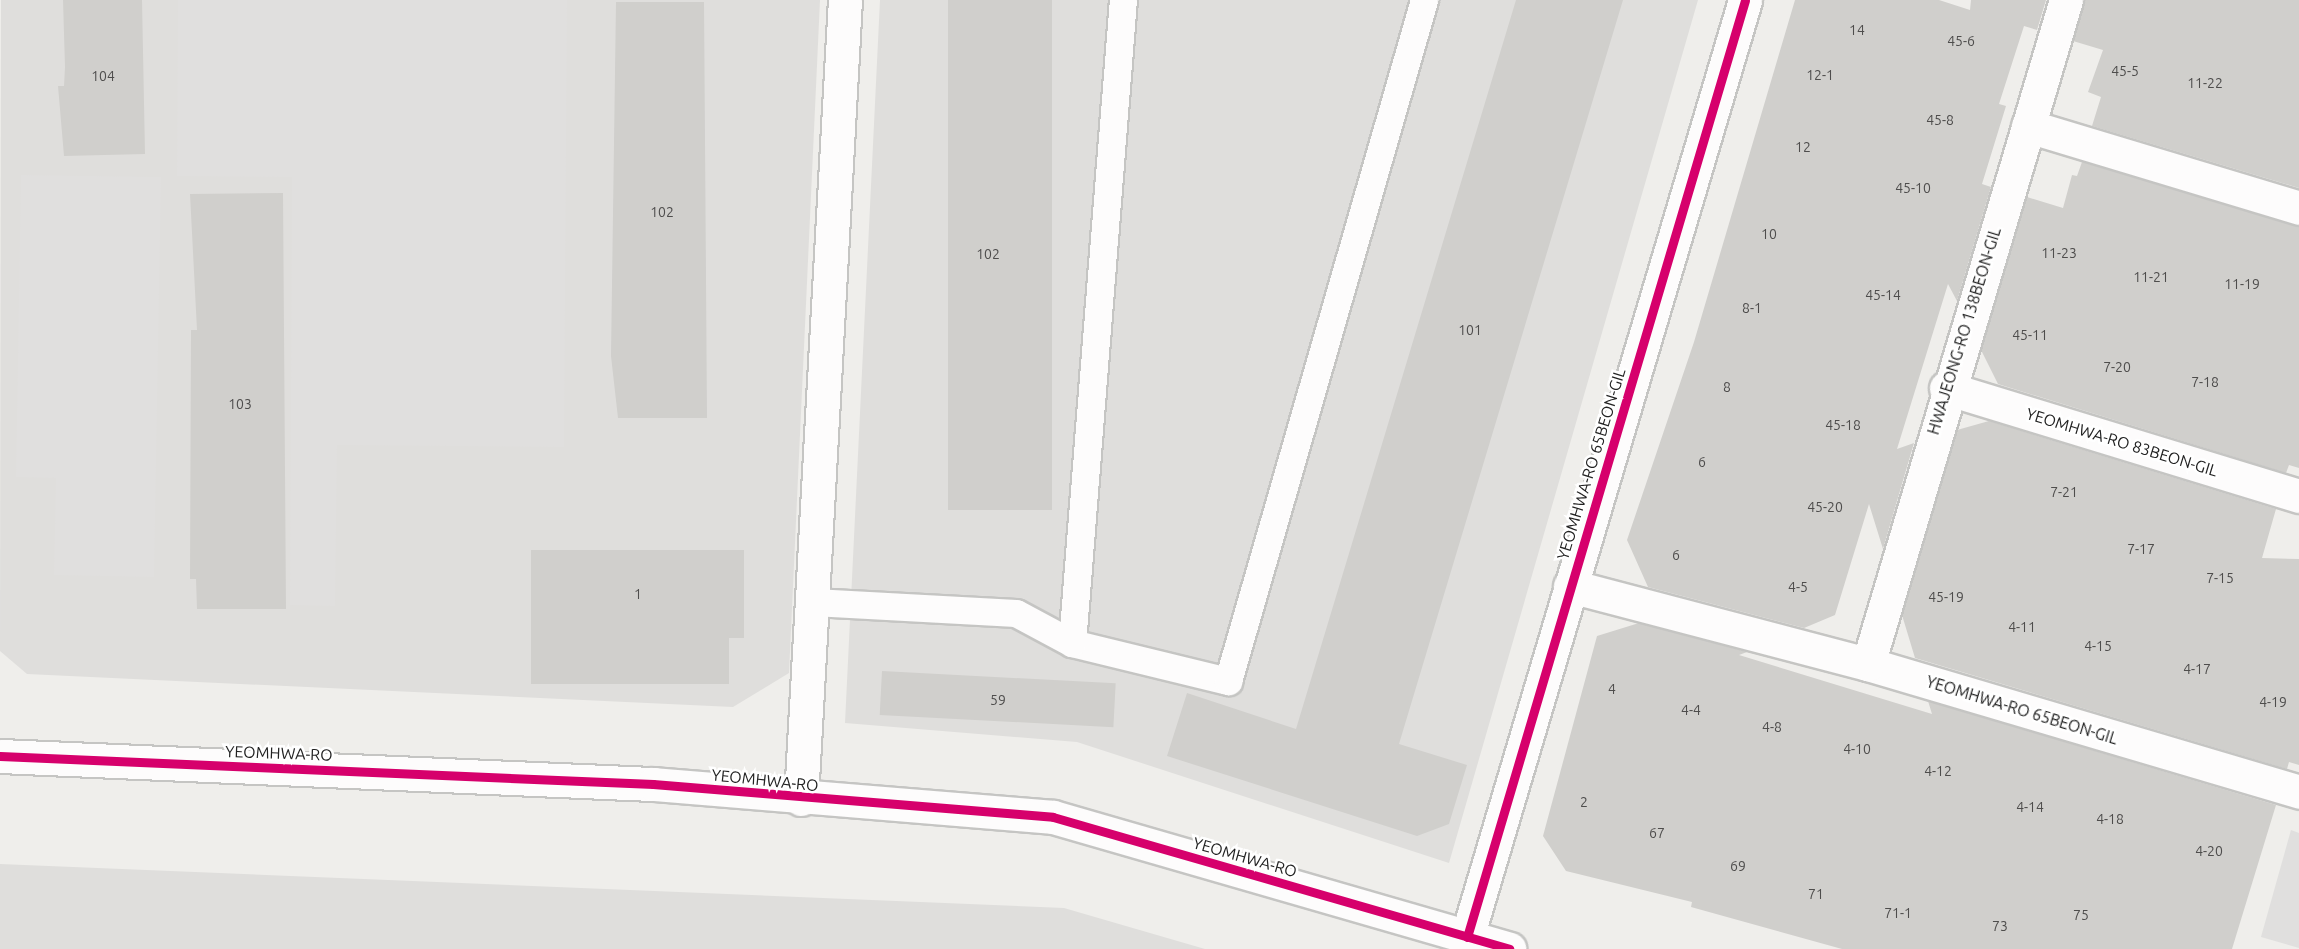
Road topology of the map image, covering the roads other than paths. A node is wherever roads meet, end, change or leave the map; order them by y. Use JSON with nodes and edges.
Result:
{"nodes":[{"id":1,"x":845,"y":0,"type":"edge"},
{"id":2,"x":1123,"y":0,"type":"edge"},
{"id":3,"x":1424,"y":0,"type":"edge"},
{"id":4,"x":1745,"y":0,"type":"edge"},
{"id":5,"x":2066,"y":0,"type":"edge"},
{"id":6,"x":2028,"y":126,"type":"junction"},
{"id":7,"x":2299,"y":208,"type":"edge"},
{"id":8,"x":1946,"y":388,"type":"junction"},
{"id":9,"x":2299,"y":496,"type":"edge"},
{"id":10,"x":1570,"y":586,"type":"junction"},
{"id":11,"x":813,"y":602,"type":"junction"},
{"id":12,"x":1072,"y":643,"type":"junction"},
{"id":13,"x":1868,"y":664,"type":"junction"},
{"id":14,"x":0,"y":756,"type":"edge"},
{"id":15,"x":2299,"y":792,"type":"edge"},
{"id":16,"x":801,"y":799,"type":"junction"},
{"id":17,"x":1467,"y":937,"type":"junction"},
{"id":18,"x":1509,"y":949,"type":"edge"}],
"edges":[{"from":1,"to":11,"type":"street"},
{"from":2,"to":12,"type":"lane"},
{"from":3,"to":12,"type":"lane"},
{"from":4,"to":10,"type":"street","name":"YEOMHWA-RO 65BEON-GIL"},
{"from":5,"to":6,"type":"street","name":"HWAJEONG-RO 138BEON-GIL"},
{"from":6,"to":7,"type":"street"},
{"from":6,"to":8,"type":"street","name":"HWAJEONG-RO 138BEON-GIL"},
{"from":8,"to":9,"type":"street","name":"YEOMHWA-RO 83BEON-GIL"},
{"from":8,"to":13,"type":"street","name":"HWAJEONG-RO 138BEON-GIL"},
{"from":10,"to":13,"type":"street","name":"YEOMHWA-RO 65BEON-GIL"},
{"from":10,"to":17,"type":"street","name":"YEOMHWA-RO 65BEON-GIL"},
{"from":11,"to":12,"type":"lane"},
{"from":11,"to":16,"type":"street"},
{"from":13,"to":15,"type":"street","name":"YEOMHWA-RO 65BEON-GIL"},
{"from":14,"to":16,"type":"street","name":"YEOMHWA-RO"},
{"from":16,"to":17,"type":"street","name":"YEOMHWA-RO"},
{"from":17,"to":18,"type":"street","name":"YEOMHWA-RO"}]}
